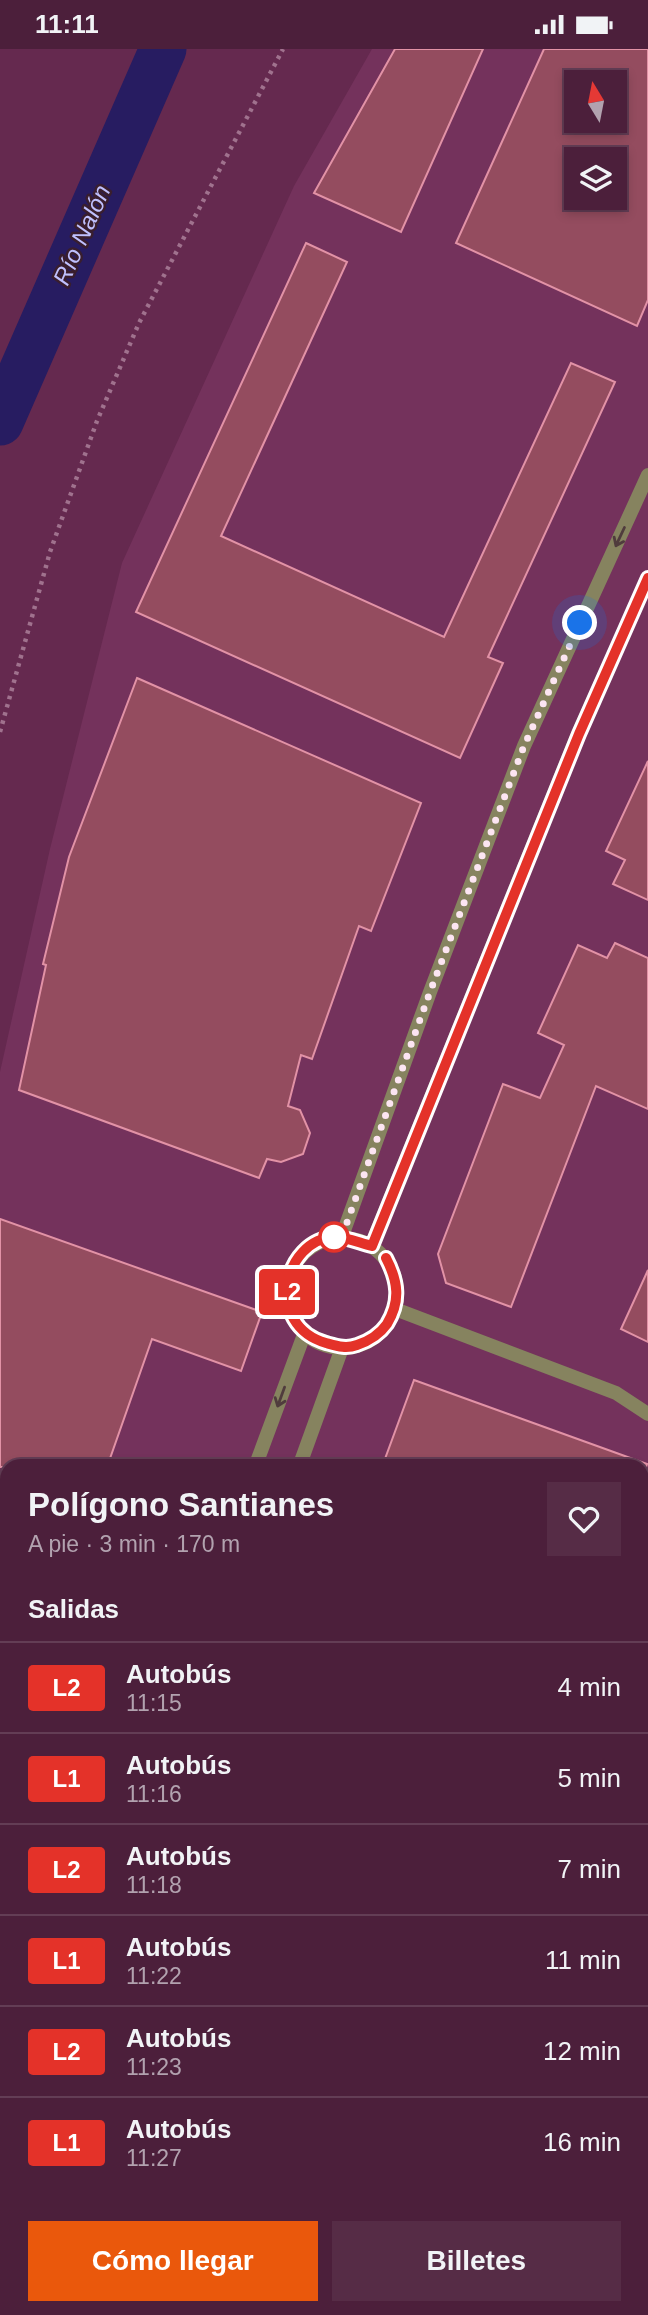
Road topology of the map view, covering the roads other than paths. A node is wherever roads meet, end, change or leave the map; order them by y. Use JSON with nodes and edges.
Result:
{"nodes":[{"id":1,"x":648,"y":475,"type":"edge"},
{"id":2,"x":648,"y":578,"type":"edge"},
{"id":3,"x":341,"y":1239,"type":"junction"},
{"id":4,"x":372,"y":1246,"type":"junction"},
{"id":5,"x":395,"y":1309,"type":"junction"},
{"id":6,"x":304,"y":1332,"type":"junction"},
{"id":7,"x":342,"y":1348,"type":"junction"},
{"id":8,"x":648,"y":1415,"type":"edge"},
{"id":9,"x":258,"y":1459,"type":"edge"},
{"id":10,"x":302,"y":1459,"type":"edge"}],
"edges":[{"from":1,"to":3,"type":"street","one_way":true},
{"from":2,"to":4,"type":"street"},
{"from":3,"to":4,"type":"street"},
{"from":3,"to":6,"type":"street"},
{"from":4,"to":5,"type":"street"},
{"from":5,"to":7,"type":"street"},
{"from":5,"to":8,"type":"street"},
{"from":6,"to":7,"type":"street"},
{"from":6,"to":9,"type":"street","one_way":true},
{"from":7,"to":10,"type":"street"}]}
